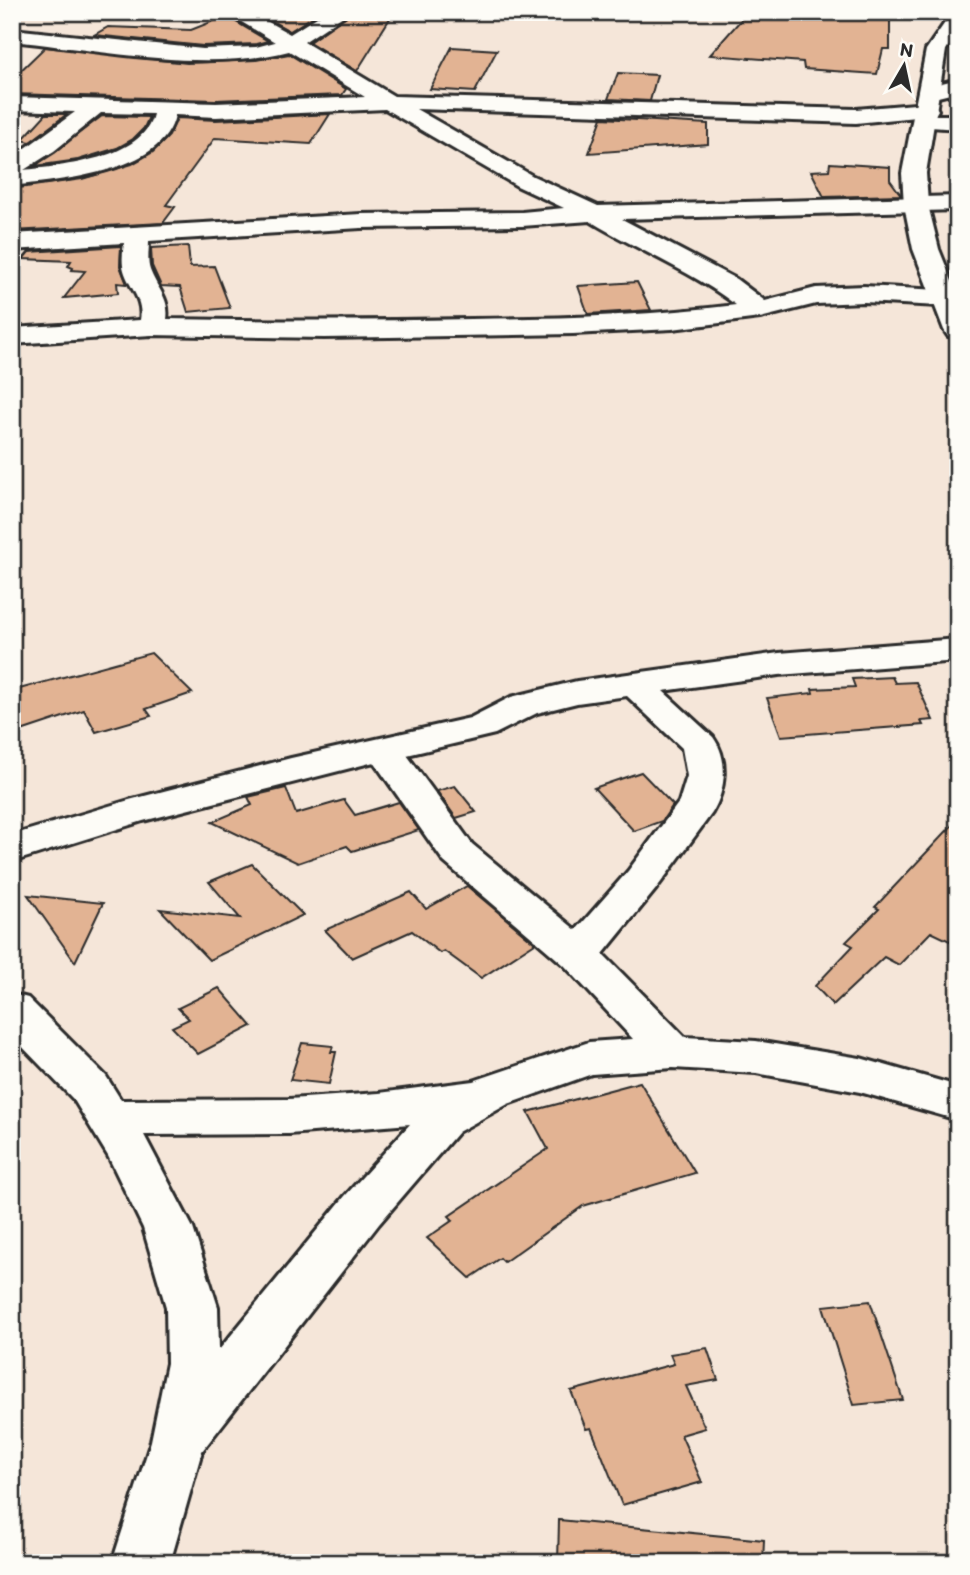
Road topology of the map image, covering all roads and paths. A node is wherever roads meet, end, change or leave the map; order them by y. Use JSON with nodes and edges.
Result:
{"nodes":[{"id":1,"x":235,"y":12,"type":"edge"},
{"id":2,"x":340,"y":12,"type":"edge"},
{"id":3,"x":958,"y":18,"type":"edge"},
{"id":4,"x":270,"y":30,"type":"junction"},
{"id":5,"x":311,"y":31,"type":"junction"},
{"id":6,"x":12,"y":36,"type":"edge"},
{"id":7,"x":290,"y":42,"type":"junction"},
{"id":8,"x":933,"y":60,"type":"junction"},
{"id":9,"x":958,"y":61,"type":"edge"},
{"id":10,"x":958,"y":85,"type":"edge"},
{"id":11,"x":388,"y":102,"type":"junction"},
{"id":12,"x":12,"y":103,"type":"edge"},
{"id":13,"x":95,"y":107,"type":"junction"},
{"id":14,"x":926,"y":113,"type":"junction"},
{"id":15,"x":163,"y":119,"type":"junction"},
{"id":16,"x":958,"y":122,"type":"edge"},
{"id":17,"x":12,"y":167,"type":"edge"},
{"id":18,"x":12,"y":179,"type":"edge"},
{"id":19,"x":939,"y":179,"type":"edge"},
{"id":20,"x":958,"y":203,"type":"edge"},
{"id":21,"x":916,"y":205,"type":"junction"},
{"id":22,"x":594,"y":213,"type":"junction"},
{"id":23,"x":137,"y":234,"type":"junction"},
{"id":24,"x":12,"y":242,"type":"edge"},
{"id":25,"x":951,"y":300,"type":"edge"},
{"id":26,"x":760,"y":310,"type":"junction"},
{"id":27,"x":151,"y":327,"type":"junction"},
{"id":28,"x":958,"y":330,"type":"edge"},
{"id":29,"x":12,"y":336,"type":"edge"},
{"id":30,"x":958,"y":650,"type":"edge"},
{"id":31,"x":636,"y":685,"type":"junction"},
{"id":32,"x":383,"y":748,"type":"junction"},
{"id":33,"x":12,"y":849,"type":"edge"},
{"id":34,"x":579,"y":955,"type":"junction"},
{"id":35,"x":12,"y":1009,"type":"edge"},
{"id":36,"x":673,"y":1052,"type":"junction"},
{"id":37,"x":492,"y":1092,"type":"junction"},
{"id":38,"x":958,"y":1103,"type":"edge"},
{"id":39,"x":107,"y":1117,"type":"junction"},
{"id":40,"x":178,"y":1441,"type":"junction"},
{"id":41,"x":141,"y":1563,"type":"edge"}],
"edges":[{"from":1,"to":4,"type":"street"},
{"from":2,"to":5,"type":"street"},
{"from":3,"to":8,"type":"street"},
{"from":4,"to":5,"type":"street"},
{"from":4,"to":7,"type":"street"},
{"from":5,"to":7,"type":"street"},
{"from":6,"to":7,"type":"street"},
{"from":7,"to":11,"type":"street"},
{"from":8,"to":9,"type":"street"},
{"from":8,"to":14,"type":"street"},
{"from":10,"to":14,"type":"street"},
{"from":11,"to":14,"type":"street"},
{"from":11,"to":15,"type":"street"},
{"from":11,"to":22,"type":"street"},
{"from":12,"to":13,"type":"street"},
{"from":13,"to":15,"type":"street"},
{"from":13,"to":17,"type":"street"},
{"from":14,"to":16,"type":"street"},
{"from":14,"to":19,"type":"street"},
{"from":15,"to":18,"type":"street"},
{"from":19,"to":21,"type":"street"},
{"from":20,"to":21,"type":"street"},
{"from":21,"to":22,"type":"street"},
{"from":21,"to":25,"type":"street"},
{"from":22,"to":23,"type":"street"},
{"from":22,"to":26,"type":"street"},
{"from":23,"to":24,"type":"street"},
{"from":23,"to":27,"type":"street"},
{"from":25,"to":26,"type":"street"},
{"from":25,"to":28,"type":"street"},
{"from":26,"to":27,"type":"street"},
{"from":27,"to":29,"type":"street"},
{"from":30,"to":31,"type":"street"},
{"from":31,"to":32,"type":"street"},
{"from":31,"to":34,"type":"street"},
{"from":32,"to":33,"type":"street"},
{"from":32,"to":34,"type":"street"},
{"from":34,"to":36,"type":"street"},
{"from":35,"to":39,"type":"street"},
{"from":36,"to":37,"type":"street"},
{"from":36,"to":38,"type":"street"},
{"from":37,"to":39,"type":"street"},
{"from":37,"to":40,"type":"street"},
{"from":39,"to":40,"type":"street"},
{"from":40,"to":41,"type":"street"}]}
